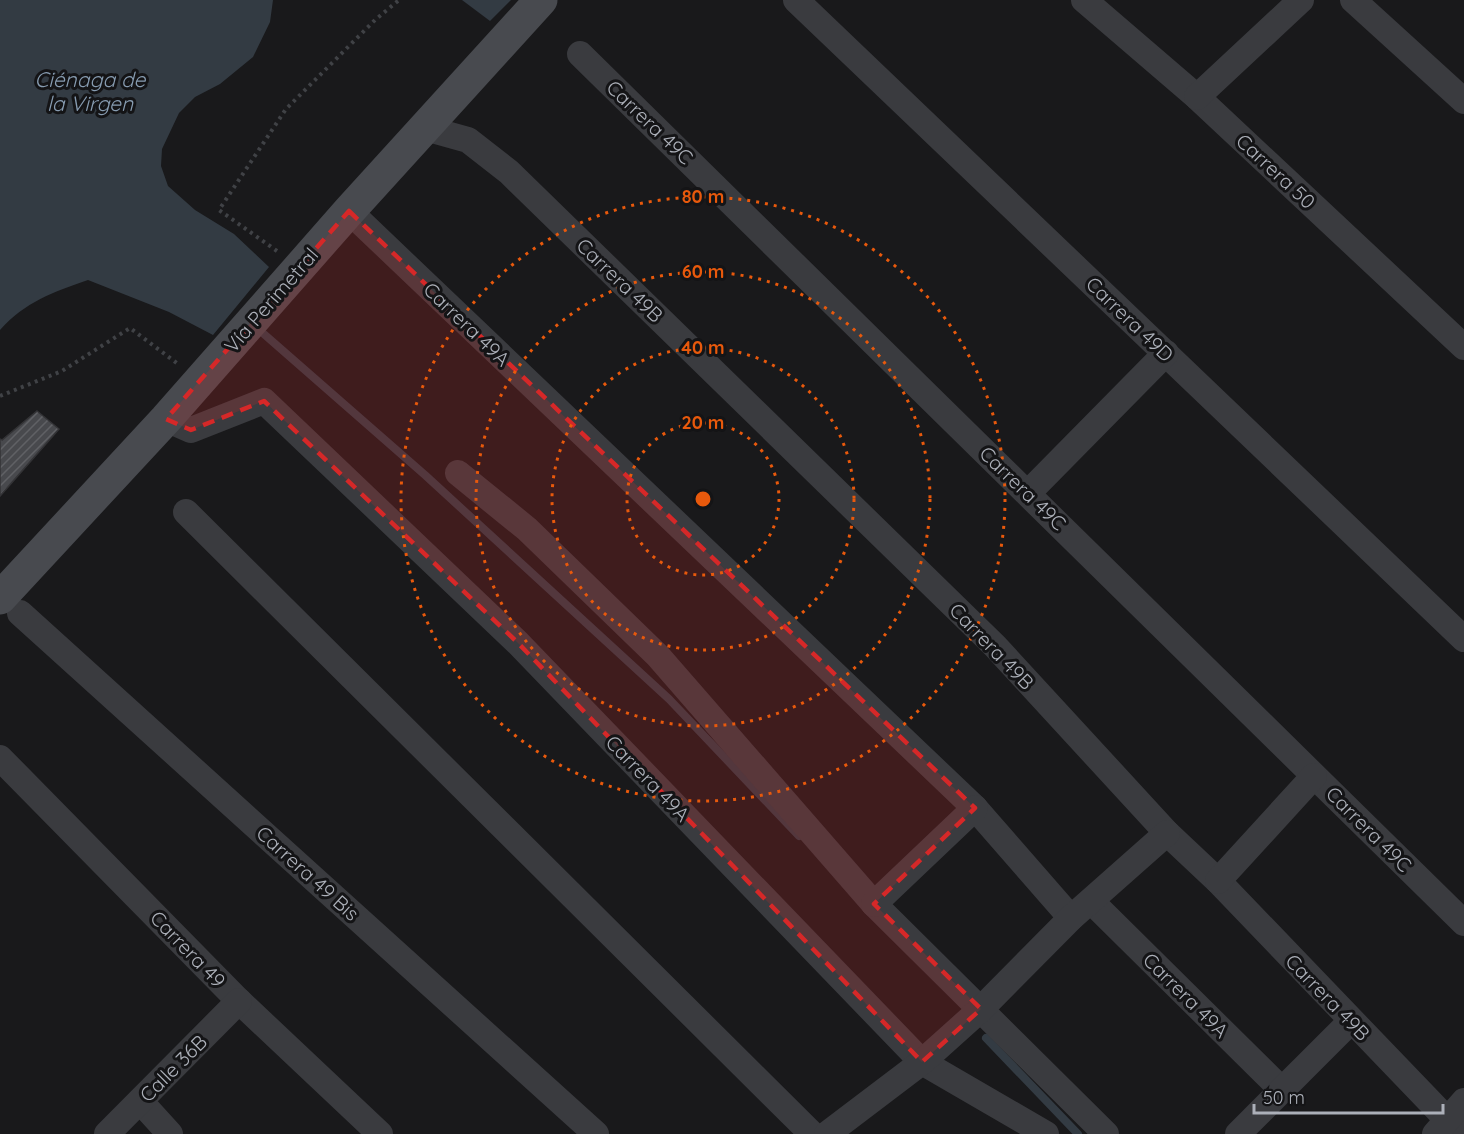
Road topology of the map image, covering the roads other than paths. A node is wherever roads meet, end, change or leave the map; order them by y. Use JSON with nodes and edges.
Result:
{"nodes":[{"id":1,"x":541,"y":0,"type":"edge"},
{"id":2,"x":796,"y":0,"type":"edge"},
{"id":3,"x":1084,"y":0,"type":"edge"},
{"id":4,"x":1301,"y":0,"type":"edge"},
{"id":5,"x":1353,"y":0,"type":"edge"},
{"id":6,"x":580,"y":54,"type":"dead end"},
{"id":7,"x":1197,"y":97,"type":"junction"},
{"id":8,"x":1464,"y":101,"type":"edge"},
{"id":9,"x":425,"y":128,"type":"junction"},
{"id":10,"x":349,"y":212,"type":"junction"},
{"id":11,"x":1464,"y":347,"type":"edge"},
{"id":12,"x":1166,"y":353,"type":"junction"},
{"id":13,"x":166,"y":419,"type":"junction"},
{"id":14,"x":458,"y":473,"type":"dead end"},
{"id":15,"x":1028,"y":493,"type":"junction"},
{"id":16,"x":186,"y":512,"type":"dead end"},
{"id":17,"x":10,"y":605,"type":"edge"},
{"id":18,"x":1464,"y":639,"type":"edge"},
{"id":19,"x":0,"y":758,"type":"edge"},
{"id":20,"x":1314,"y":776,"type":"junction"},
{"id":21,"x":975,"y":808,"type":"junction"},
{"id":22,"x":1167,"y":833,"type":"junction"},
{"id":23,"x":1218,"y":881,"type":"junction"},
{"id":24,"x":1091,"y":901,"type":"junction"},
{"id":25,"x":874,"y":904,"type":"junction"},
{"id":26,"x":1071,"y":918,"type":"junction"},
{"id":27,"x":1464,"y":923,"type":"edge"},
{"id":28,"x":239,"y":1001,"type":"junction"},
{"id":29,"x":981,"y":1009,"type":"junction"},
{"id":30,"x":1351,"y":1021,"type":"junction"},
{"id":31,"x":921,"y":1062,"type":"junction"},
{"id":32,"x":1281,"y":1089,"type":"junction"},
{"id":33,"x":140,"y":1101,"type":"junction"},
{"id":34,"x":1464,"y":1101,"type":"edge"},
{"id":35,"x":1448,"y":1129,"type":"edge"},
{"id":36,"x":107,"y":1134,"type":"edge"},
{"id":37,"x":170,"y":1134,"type":"edge"},
{"id":38,"x":380,"y":1134,"type":"edge"},
{"id":39,"x":596,"y":1134,"type":"edge"},
{"id":40,"x":812,"y":1134,"type":"edge"},
{"id":41,"x":827,"y":1134,"type":"edge"},
{"id":42,"x":1046,"y":1134,"type":"edge"},
{"id":43,"x":1106,"y":1134,"type":"edge"},
{"id":44,"x":1238,"y":1134,"type":"edge"}],
"edges":[{"from":1,"to":9,"type":"street","name":"Vía Perimetral"},
{"from":2,"to":12,"type":"street","name":"Carrera 49D"},
{"from":3,"to":7,"type":"street","name":"Carrera 50"},
{"from":4,"to":7,"type":"street"},
{"from":5,"to":8,"type":"street"},
{"from":6,"to":15,"type":"street","name":"Carrera 49C"},
{"from":7,"to":11,"type":"street","name":"Carrera 50"},
{"from":9,"to":10,"type":"street","name":"Vía Perimetral"},
{"from":9,"to":22,"type":"street","name":"Carrera 49B"},
{"from":10,"to":13,"type":"street","name":"Vía Perimetral"},
{"from":10,"to":21,"type":"street","name":"Carrera 49A"},
{"from":12,"to":15,"type":"street"},
{"from":12,"to":18,"type":"street","name":"Carrera 49D"},
{"from":13,"to":17,"type":"street","name":"Vía Perimetral"},
{"from":13,"to":31,"type":"street","name":"Carrera 49A"},
{"from":14,"to":25,"type":"street"},
{"from":15,"to":20,"type":"street","name":"Carrera 49C"},
{"from":16,"to":40,"type":"street"},
{"from":17,"to":39,"type":"street","name":"Carrera 49 Bis"},
{"from":19,"to":28,"type":"street","name":"Carrera 49"},
{"from":20,"to":23,"type":"street"},
{"from":20,"to":27,"type":"street","name":"Carrera 49C"},
{"from":21,"to":25,"type":"street"},
{"from":21,"to":26,"type":"street","name":"Carrera 49A"},
{"from":22,"to":23,"type":"street","name":"Carrera 49B"},
{"from":22,"to":24,"type":"street"},
{"from":23,"to":30,"type":"street","name":"Carrera 49B"},
{"from":24,"to":26,"type":"street"},
{"from":24,"to":32,"type":"street","name":"Carrera 49A"},
{"from":25,"to":29,"type":"street"},
{"from":26,"to":29,"type":"street"},
{"from":28,"to":33,"type":"street","name":"Calle 36B"},
{"from":28,"to":38,"type":"street","name":"Carrera 49"},
{"from":29,"to":31,"type":"street"},
{"from":29,"to":43,"type":"street"},
{"from":30,"to":32,"type":"street"},
{"from":30,"to":35,"type":"street","name":"Carrera 49B"},
{"from":31,"to":41,"type":"street"},
{"from":31,"to":42,"type":"street","name":"Carrera 49A"},
{"from":32,"to":44,"type":"street"},
{"from":33,"to":36,"type":"street","name":"Calle 36B"},
{"from":33,"to":37,"type":"street"},
{"from":34,"to":35,"type":"street"}]}
